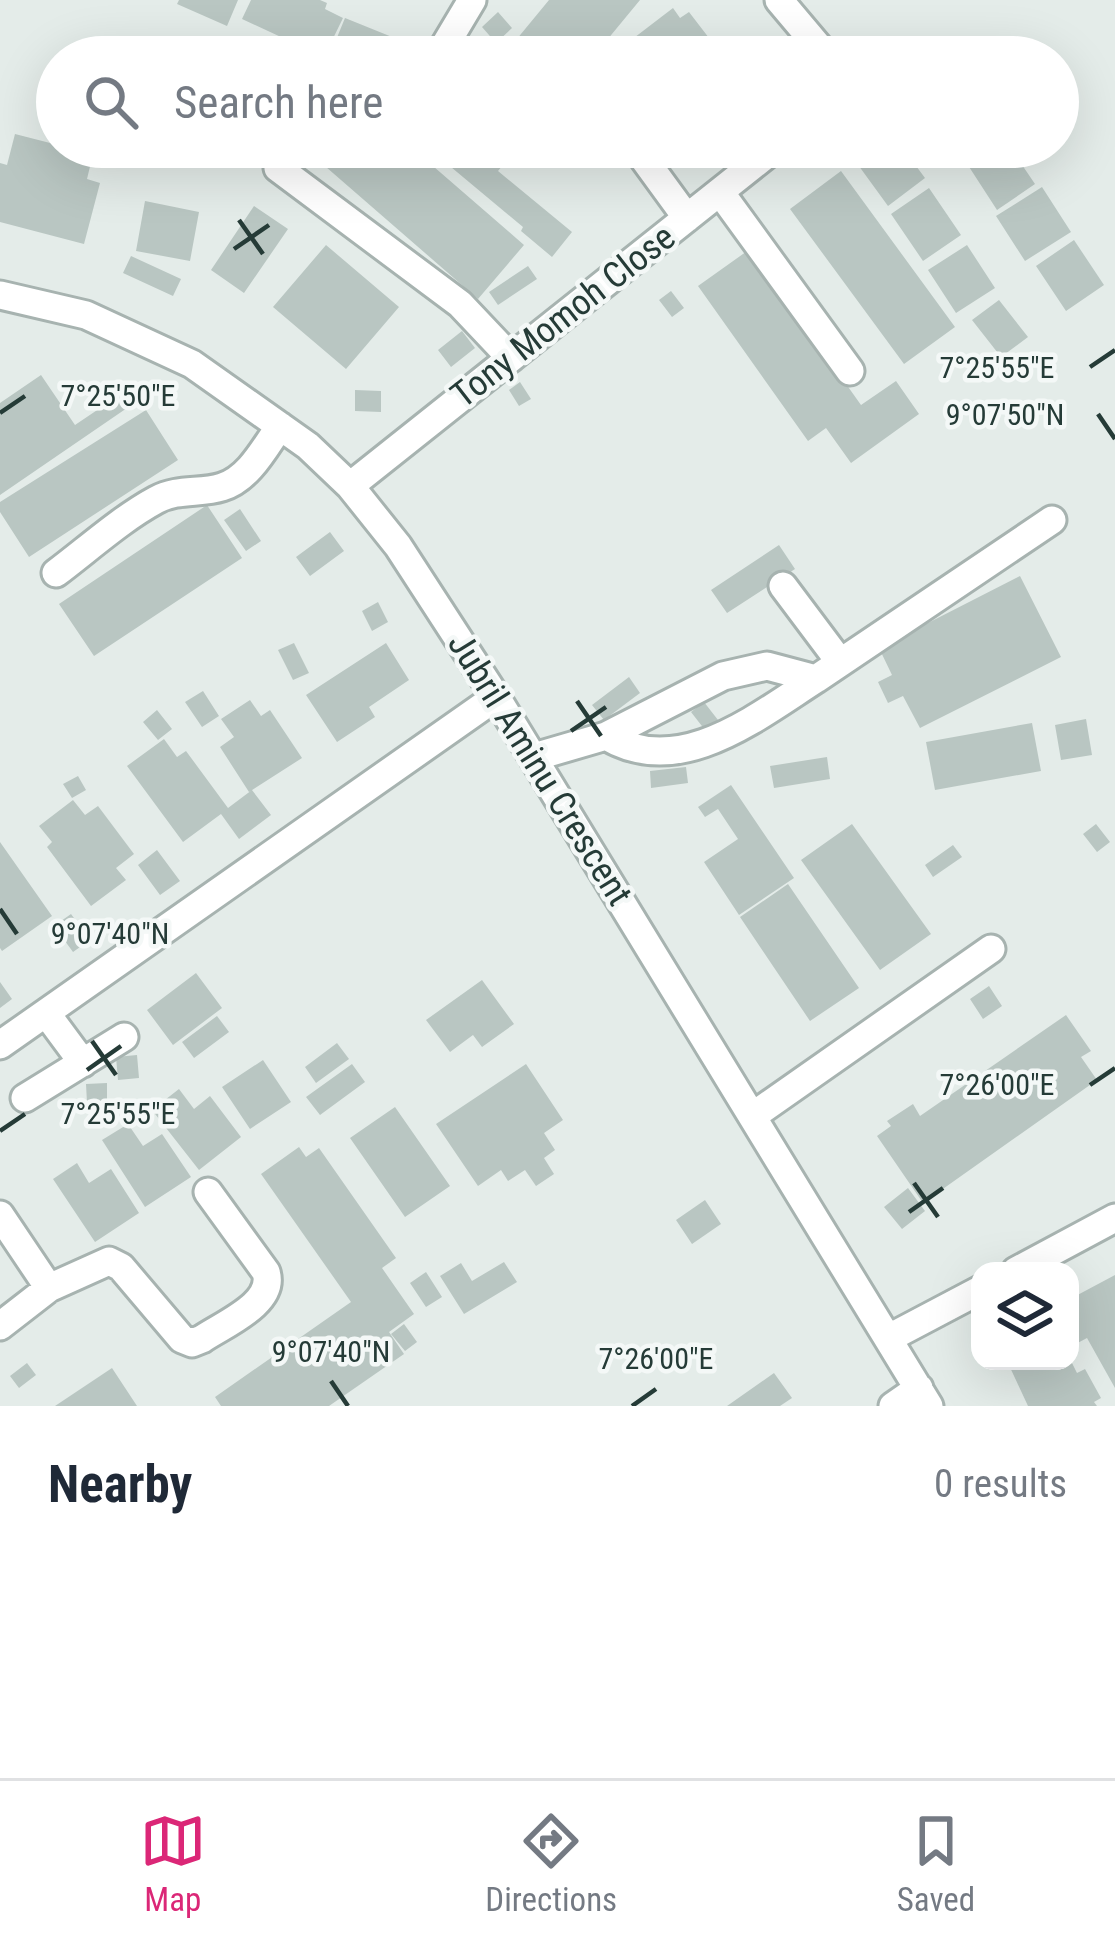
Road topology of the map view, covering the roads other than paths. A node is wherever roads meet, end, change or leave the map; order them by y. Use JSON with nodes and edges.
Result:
{"nodes":[{"id":1,"x":472,"y":0,"type":"edge"},
{"id":2,"x":779,"y":0,"type":"edge"},
{"id":3,"x":451,"y":36,"type":"edge"},
{"id":4,"x":809,"y":36,"type":"edge"},
{"id":5,"x":278,"y":168,"type":"dead end"},
{"id":6,"x":650,"y":168,"type":"edge"},
{"id":7,"x":750,"y":168,"type":"edge"},
{"id":8,"x":720,"y":192,"type":"junction"},
{"id":9,"x":687,"y":218,"type":"junction"},
{"id":10,"x":0,"y":295,"type":"edge"},
{"id":11,"x":511,"y":358,"type":"junction"},
{"id":12,"x":850,"y":371,"type":"dead end"},
{"id":13,"x":280,"y":426,"type":"junction"},
{"id":14,"x":350,"y":486,"type":"junction"},
{"id":15,"x":1052,"y":520,"type":"dead end"},
{"id":16,"x":56,"y":573,"type":"dead end"},
{"id":17,"x":783,"y":586,"type":"dead end"},
{"id":18,"x":840,"y":662,"type":"junction"},
{"id":19,"x":817,"y":679,"type":"junction"},
{"id":20,"x":496,"y":697,"type":"junction"},
{"id":21,"x":606,"y":736,"type":"junction"},
{"id":22,"x":534,"y":757,"type":"junction"},
{"id":23,"x":991,"y":950,"type":"dead end"},
{"id":24,"x":46,"y":1013,"type":"junction"},
{"id":25,"x":124,"y":1037,"type":"dead end"},
{"id":26,"x":0,"y":1046,"type":"edge"},
{"id":27,"x":83,"y":1063,"type":"junction"},
{"id":28,"x":25,"y":1098,"type":"dead end"},
{"id":29,"x":754,"y":1115,"type":"junction"},
{"id":30,"x":208,"y":1192,"type":"dead end"},
{"id":31,"x":0,"y":1215,"type":"edge"},
{"id":32,"x":1115,"y":1218,"type":"edge"},
{"id":33,"x":1033,"y":1262,"type":"edge"},
{"id":34,"x":49,"y":1288,"type":"junction"},
{"id":35,"x":971,"y":1295,"type":"edge"},
{"id":36,"x":0,"y":1326,"type":"edge"},
{"id":37,"x":890,"y":1338,"type":"junction"},
{"id":38,"x":924,"y":1397,"type":"edge"},
{"id":39,"x":893,"y":1406,"type":"edge"}],
"edges":[{"from":1,"to":3,"type":"street"},
{"from":2,"to":4,"type":"street"},
{"from":5,"to":11,"type":"street"},
{"from":6,"to":9,"type":"street"},
{"from":7,"to":8,"type":"street","name":"Tony Momoh Close"},
{"from":8,"to":9,"type":"street","name":"Tony Momoh Close"},
{"from":8,"to":12,"type":"street"},
{"from":9,"to":11,"type":"street","name":"Tony Momoh Close"},
{"from":10,"to":13,"type":"street","name":"Jubril Aminu Crescent"},
{"from":11,"to":14,"type":"street","name":"Tony Momoh Close"},
{"from":13,"to":14,"type":"street","name":"Jubril Aminu Crescent"},
{"from":13,"to":16,"type":"street"},
{"from":14,"to":20,"type":"street","name":"Jubril Aminu Crescent"},
{"from":15,"to":18,"type":"street"},
{"from":17,"to":18,"type":"street"},
{"from":18,"to":19,"type":"street"},
{"from":19,"to":21,"type":"street"},
{"from":19,"to":21,"type":"street"},
{"from":20,"to":22,"type":"street","name":"Jubril Aminu Crescent"},
{"from":20,"to":24,"type":"street"},
{"from":21,"to":22,"type":"street"},
{"from":22,"to":29,"type":"street","name":"Jubril Aminu Crescent"},
{"from":23,"to":29,"type":"street"},
{"from":24,"to":26,"type":"street"},
{"from":24,"to":27,"type":"street"},
{"from":25,"to":27,"type":"street"},
{"from":27,"to":28,"type":"street"},
{"from":29,"to":37,"type":"street","name":"Jubril Aminu Crescent"},
{"from":30,"to":34,"type":"street"},
{"from":31,"to":34,"type":"street"},
{"from":32,"to":33,"type":"street"},
{"from":34,"to":36,"type":"street"},
{"from":35,"to":37,"type":"street"},
{"from":37,"to":38,"type":"street","name":"Jubril Aminu Crescent"},
{"from":38,"to":39,"type":"street"}]}
